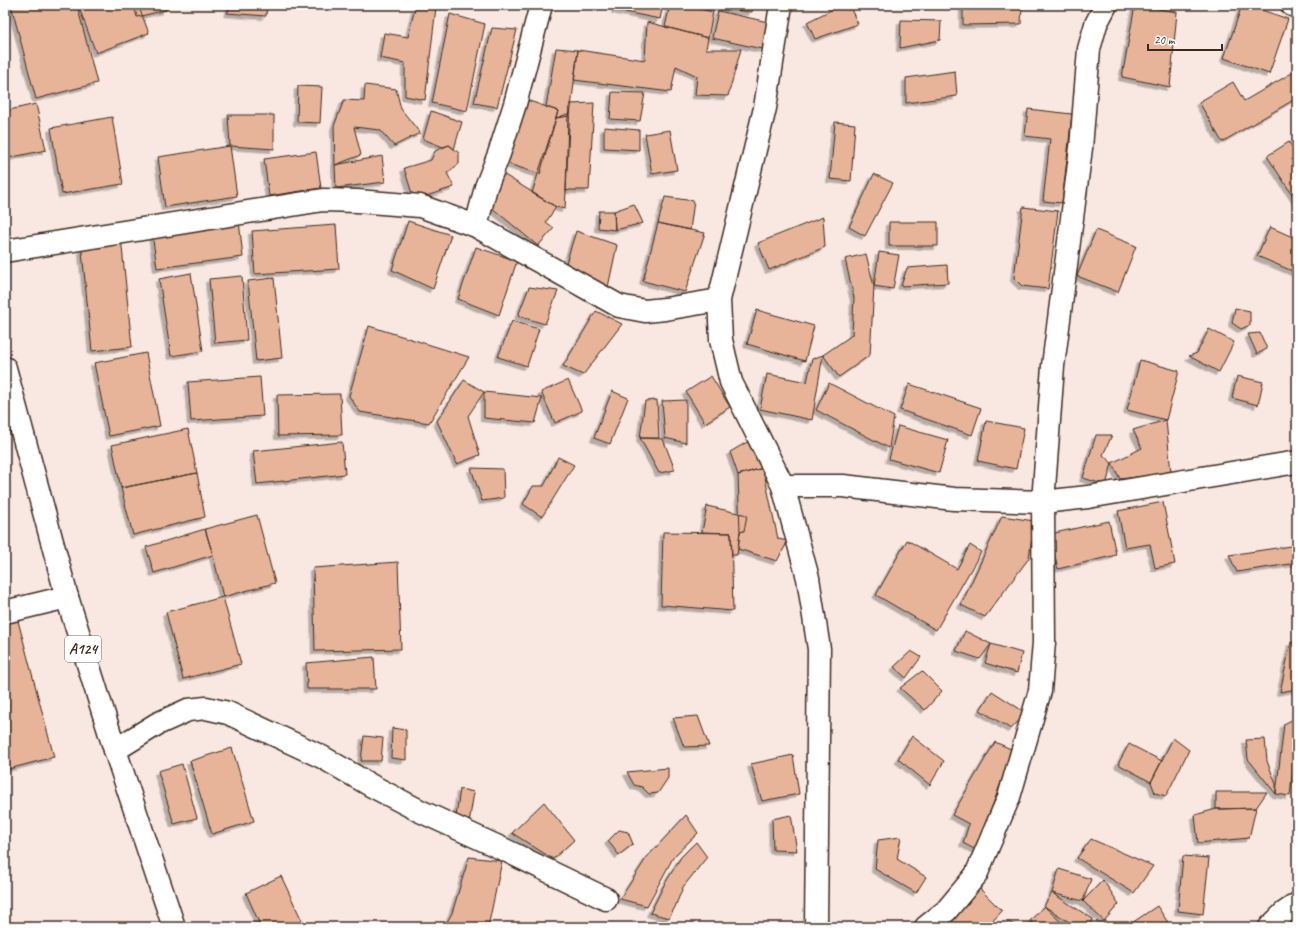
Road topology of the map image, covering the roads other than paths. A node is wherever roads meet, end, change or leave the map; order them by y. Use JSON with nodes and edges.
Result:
{"nodes":[{"id":1,"x":541,"y":5,"type":"edge"},
{"id":2,"x":781,"y":5,"type":"edge"},
{"id":3,"x":1106,"y":5,"type":"edge"},
{"id":4,"x":1292,"y":5,"type":"edge"},
{"id":5,"x":1297,"y":7,"type":"edge"},
{"id":6,"x":476,"y":226,"type":"junction"},
{"id":7,"x":5,"y":251,"type":"edge"},
{"id":8,"x":719,"y":300,"type":"junction"},
{"id":9,"x":5,"y":368,"type":"edge"},
{"id":10,"x":1297,"y":462,"type":"edge"},
{"id":11,"x":783,"y":486,"type":"junction"},
{"id":12,"x":1043,"y":502,"type":"junction"},
{"id":13,"x":67,"y":597,"type":"junction"},
{"id":14,"x":5,"y":612,"type":"edge"},
{"id":15,"x":115,"y":750,"type":"junction"},
{"id":16,"x":606,"y":898,"type":"dead end"},
{"id":17,"x":1297,"y":904,"type":"edge"},
{"id":18,"x":174,"y":927,"type":"edge"},
{"id":19,"x":816,"y":927,"type":"edge"},
{"id":20,"x":926,"y":927,"type":"edge"},
{"id":21,"x":1270,"y":927,"type":"edge"}],
"edges":[{"from":1,"to":6,"type":"main road"},
{"from":2,"to":8,"type":"main road"},
{"from":3,"to":12,"type":"main road"},
{"from":4,"to":5,"type":"main road"},
{"from":6,"to":7,"type":"main road"},
{"from":6,"to":8,"type":"main road"},
{"from":8,"to":11,"type":"main road"},
{"from":9,"to":13,"type":"main road","number":"A124"},
{"from":10,"to":12,"type":"main road"},
{"from":11,"to":12,"type":"main road"},
{"from":11,"to":19,"type":"main road"},
{"from":12,"to":20,"type":"main road"},
{"from":13,"to":14,"type":"main road"},
{"from":13,"to":15,"type":"main road","number":"A124"},
{"from":15,"to":16,"type":"main road"},
{"from":15,"to":18,"type":"main road","number":"A124"},
{"from":17,"to":21,"type":"main road"}]}
